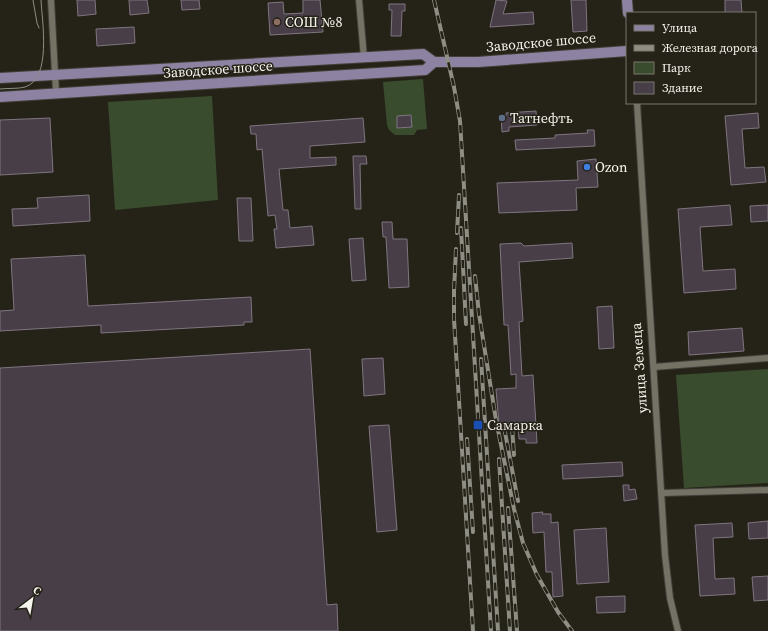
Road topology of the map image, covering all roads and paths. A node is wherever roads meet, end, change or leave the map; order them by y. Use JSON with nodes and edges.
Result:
{"nodes":[{"id":1,"x":51,"y":0,"type":"edge"},
{"id":2,"x":359,"y":0,"type":"edge"},
{"id":3,"x":627,"y":0,"type":"edge"},
{"id":4,"x":628,"y":12,"type":"edge"},
{"id":5,"x":626,"y":51,"type":"edge"},
{"id":6,"x":364,"y":58,"type":"junction"},
{"id":7,"x":434,"y":62,"type":"junction"},
{"id":8,"x":55,"y":75,"type":"junction"},
{"id":9,"x":0,"y":78,"type":"edge"},
{"id":10,"x":56,"y":92,"type":"junction"},
{"id":11,"x":0,"y":96,"type":"edge"},
{"id":12,"x":637,"y":104,"type":"edge"},
{"id":13,"x":768,"y":358,"type":"edge"},
{"id":14,"x":654,"y":367,"type":"junction"},
{"id":15,"x":768,"y":490,"type":"edge"},
{"id":16,"x":662,"y":493,"type":"junction"},
{"id":17,"x":678,"y":631,"type":"edge"}],
"edges":[{"from":1,"to":8,"type":"street"},
{"from":2,"to":6,"type":"street"},
{"from":3,"to":4,"type":"main road"},
{"from":5,"to":7,"type":"main road","name":"Заводское шоссе"},
{"from":6,"to":7,"type":"main road","name":"Заводское шоссе"},
{"from":6,"to":8,"type":"main road","name":"Заводское шоссе"},
{"from":7,"to":10,"type":"main road","name":"Заводское шоссе"},
{"from":8,"to":9,"type":"main road","name":"Заводское шоссе"},
{"from":8,"to":10,"type":"street"},
{"from":10,"to":11,"type":"main road","name":"Заводское шоссе"},
{"from":12,"to":14,"type":"street","name":"улица Земеца"},
{"from":13,"to":14,"type":"street"},
{"from":14,"to":16,"type":"street","name":"улица Земеца"},
{"from":15,"to":16,"type":"street"},
{"from":16,"to":17,"type":"street","name":"улица Земеца"}]}
